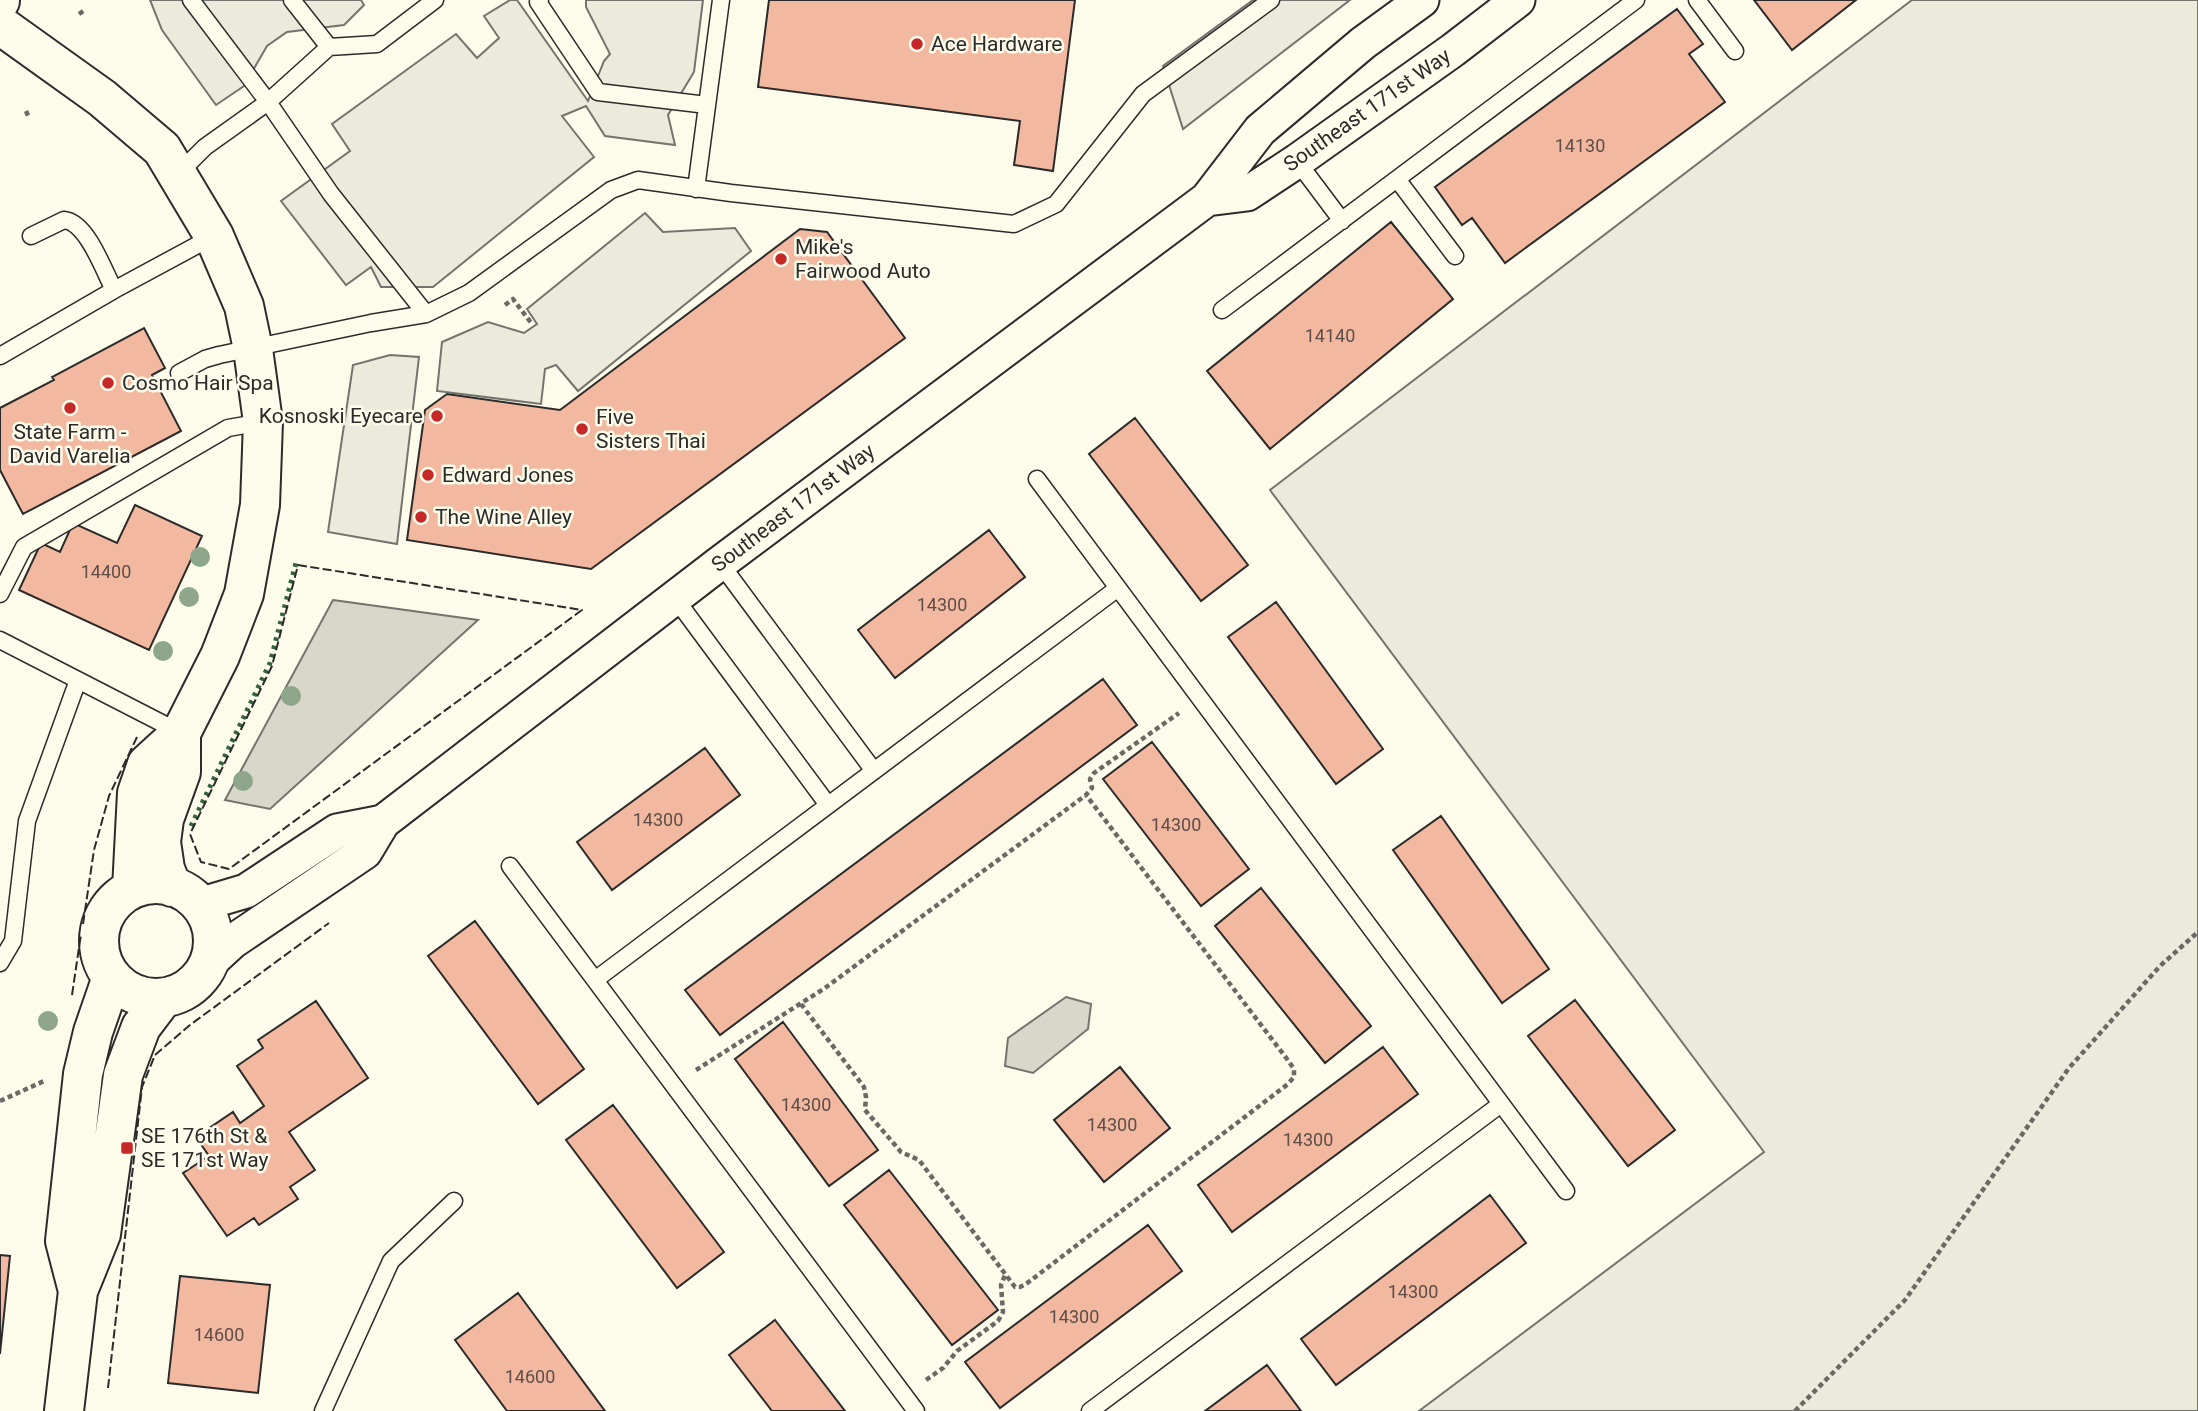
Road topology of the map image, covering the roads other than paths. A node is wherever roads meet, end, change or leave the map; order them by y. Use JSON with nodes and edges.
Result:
{"nodes":[{"id":1,"x":191,"y":0,"type":"edge"},
{"id":2,"x":292,"y":0,"type":"edge"},
{"id":3,"x":435,"y":0,"type":"edge"},
{"id":4,"x":540,"y":0,"type":"edge"},
{"id":5,"x":721,"y":0,"type":"edge"},
{"id":6,"x":1271,"y":0,"type":"edge"},
{"id":7,"x":1422,"y":0,"type":"edge"},
{"id":8,"x":1518,"y":0,"type":"edge"},
{"id":9,"x":1636,"y":0,"type":"edge"},
{"id":10,"x":1697,"y":0,"type":"edge"},
{"id":11,"x":0,"y":25,"type":"edge"},
{"id":12,"x":329,"y":47,"type":"junction"},
{"id":13,"x":1735,"y":51,"type":"dead end"},
{"id":14,"x":268,"y":102,"type":"junction"},
{"id":15,"x":707,"y":105,"type":"junction"},
{"id":16,"x":1297,"y":161,"type":"junction"},
{"id":17,"x":178,"y":174,"type":"junction"},
{"id":18,"x":1397,"y":179,"type":"junction"},
{"id":19,"x":696,"y":189,"type":"junction"},
{"id":20,"x":1208,"y":199,"type":"junction"},
{"id":21,"x":1342,"y":221,"type":"junction"},
{"id":22,"x":30,"y":236,"type":"dead end"},
{"id":23,"x":215,"y":236,"type":"junction"},
{"id":24,"x":1455,"y":256,"type":"dead end"},
{"id":25,"x":114,"y":290,"type":"junction"},
{"id":26,"x":1222,"y":310,"type":"dead end"},
{"id":27,"x":426,"y":314,"type":"junction"},
{"id":28,"x":253,"y":349,"type":"junction"},
{"id":29,"x":0,"y":356,"type":"edge"},
{"id":30,"x":179,"y":373,"type":"dead end"},
{"id":31,"x":263,"y":422,"type":"junction"},
{"id":32,"x":1037,"y":480,"type":"dead end"},
{"id":33,"x":720,"y":563,"type":"junction"},
{"id":34,"x":1118,"y":588,"type":"junction"},
{"id":35,"x":0,"y":594,"type":"edge"},
{"id":36,"x":675,"y":598,"type":"junction"},
{"id":37,"x":0,"y":640,"type":"edge"},
{"id":38,"x":78,"y":680,"type":"junction"},
{"id":39,"x":181,"y":733,"type":"junction"},
{"id":40,"x":874,"y":771,"type":"junction"},
{"id":41,"x":828,"y":805,"type":"junction"},
{"id":42,"x":383,"y":822,"type":"junction"},
{"id":43,"x":510,"y":866,"type":"dead end"},
{"id":44,"x":132,"y":889,"type":"junction"},
{"id":45,"x":186,"y":896,"type":"junction"},
{"id":46,"x":0,"y":962,"type":"edge"},
{"id":47,"x":208,"y":964,"type":"junction"},
{"id":48,"x":112,"y":977,"type":"junction"},
{"id":49,"x":595,"y":980,"type":"junction"},
{"id":50,"x":163,"y":998,"type":"junction"},
{"id":51,"x":1501,"y":1104,"type":"junction"},
{"id":52,"x":1566,"y":1191,"type":"dead end"},
{"id":53,"x":454,"y":1201,"type":"dead end"},
{"id":54,"x":78,"y":1291,"type":"junction"},
{"id":55,"x":64,"y":1411,"type":"edge"},
{"id":56,"x":323,"y":1411,"type":"edge"},
{"id":57,"x":916,"y":1411,"type":"edge"},
{"id":58,"x":1090,"y":1411,"type":"edge"}],
"edges":[{"from":1,"to":14,"type":"lane"},
{"from":2,"to":12,"type":"lane"},
{"from":3,"to":12,"type":"lane"},
{"from":4,"to":15,"type":"lane"},
{"from":5,"to":15,"type":"lane"},
{"from":6,"to":19,"type":"lane"},
{"from":7,"to":20,"type":"street","name":"Southeast 171st Way"},
{"from":8,"to":16,"type":"street","name":"Southeast 171st Way"},
{"from":9,"to":18,"type":"lane"},
{"from":10,"to":13,"type":"lane"},
{"from":11,"to":17,"type":"street"},
{"from":12,"to":14,"type":"lane"},
{"from":14,"to":17,"type":"lane"},
{"from":14,"to":27,"type":"lane"},
{"from":15,"to":19,"type":"lane"},
{"from":16,"to":20,"type":"street","name":"Southeast 171st Way"},
{"from":16,"to":21,"type":"lane"},
{"from":17,"to":23,"type":"street"},
{"from":18,"to":21,"type":"lane"},
{"from":18,"to":24,"type":"lane"},
{"from":19,"to":27,"type":"lane"},
{"from":20,"to":33,"type":"street","name":"Southeast 171st Way"},
{"from":21,"to":26,"type":"lane"},
{"from":22,"to":25,"type":"lane"},
{"from":23,"to":25,"type":"lane"},
{"from":23,"to":28,"type":"street"},
{"from":25,"to":29,"type":"lane"},
{"from":27,"to":28,"type":"lane"},
{"from":28,"to":30,"type":"lane"},
{"from":28,"to":31,"type":"street"},
{"from":31,"to":35,"type":"lane"},
{"from":31,"to":39,"type":"street"},
{"from":32,"to":34,"type":"lane"},
{"from":33,"to":36,"type":"street","name":"Southeast 171st Way"},
{"from":33,"to":40,"type":"lane"},
{"from":34,"to":40,"type":"lane"},
{"from":34,"to":51,"type":"lane"},
{"from":36,"to":41,"type":"lane"},
{"from":36,"to":42,"type":"street","name":"Southeast 171st Way"},
{"from":37,"to":38,"type":"lane"},
{"from":38,"to":39,"type":"lane"},
{"from":38,"to":46,"type":"lane"},
{"from":39,"to":44,"type":"street"},
{"from":39,"to":45,"type":"street"},
{"from":40,"to":41,"type":"lane"},
{"from":41,"to":49,"type":"lane"},
{"from":42,"to":45,"type":"street","name":"Southeast 171st Way"},
{"from":42,"to":47,"type":"street","name":"Southeast 171st Way"},
{"from":43,"to":49,"type":"lane"},
{"from":44,"to":45,"type":"street"},
{"from":44,"to":48,"type":"street"},
{"from":45,"to":47,"type":"street"},
{"from":47,"to":50,"type":"street"},
{"from":48,"to":50,"type":"street"},
{"from":48,"to":54,"type":"street"},
{"from":49,"to":57,"type":"lane"},
{"from":50,"to":54,"type":"street"},
{"from":51,"to":52,"type":"lane"},
{"from":51,"to":58,"type":"lane"},
{"from":53,"to":56,"type":"lane"},
{"from":54,"to":55,"type":"street"}]}
